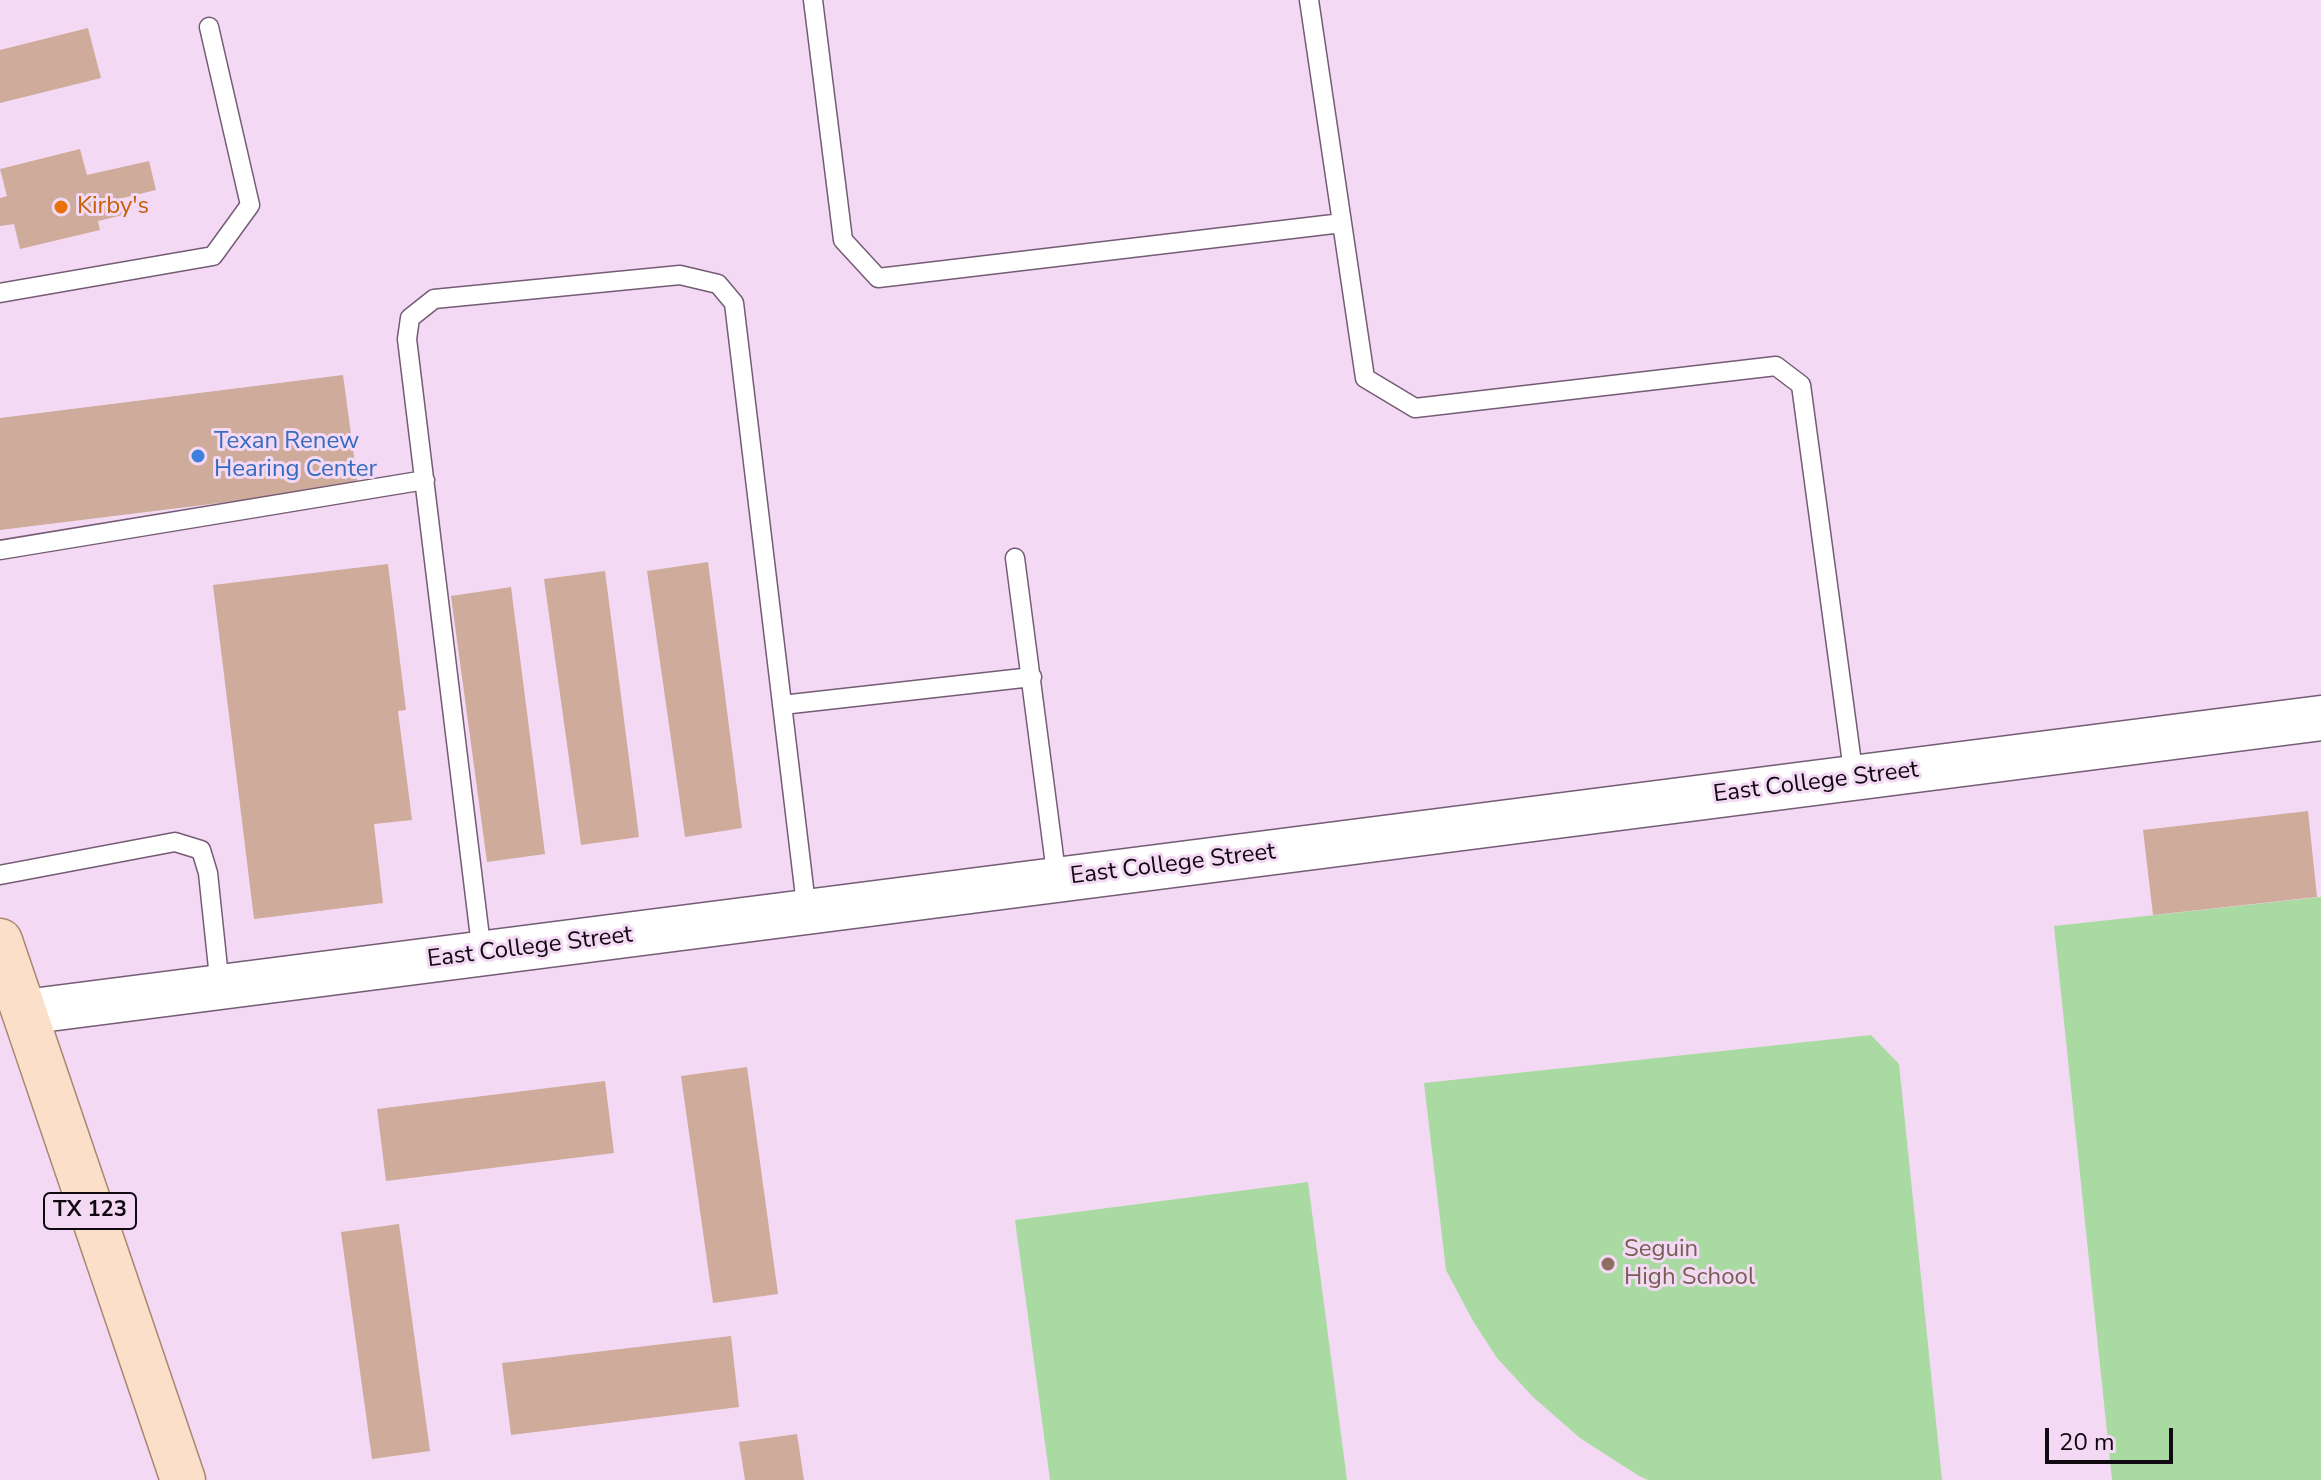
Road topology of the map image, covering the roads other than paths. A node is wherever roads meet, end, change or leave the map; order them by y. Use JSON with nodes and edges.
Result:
{"nodes":[{"id":1,"x":813,"y":0,"type":"edge"},
{"id":2,"x":1309,"y":0,"type":"edge"},
{"id":3,"x":209,"y":27,"type":"dead end"},
{"id":4,"x":1342,"y":223,"type":"junction"},
{"id":5,"x":0,"y":293,"type":"edge"},
{"id":6,"x":425,"y":480,"type":"junction"},
{"id":7,"x":0,"y":550,"type":"edge"},
{"id":8,"x":1015,"y":558,"type":"dead end"},
{"id":9,"x":1032,"y":677,"type":"junction"},
{"id":10,"x":782,"y":705,"type":"junction"},
{"id":11,"x":2321,"y":718,"type":"edge"},
{"id":12,"x":1854,"y":778,"type":"junction"},
{"id":13,"x":0,"y":875,"type":"edge"},
{"id":14,"x":1057,"y":880,"type":"junction"},
{"id":15,"x":807,"y":913,"type":"junction"},
{"id":16,"x":0,"y":941,"type":"edge"},
{"id":17,"x":482,"y":954,"type":"junction"},
{"id":18,"x":220,"y":987,"type":"junction"},
{"id":19,"x":25,"y":1012,"type":"junction"},
{"id":20,"x":183,"y":1480,"type":"edge"}],
"edges":[{"from":1,"to":4,"type":"lane"},
{"from":2,"to":4,"type":"lane"},
{"from":3,"to":5,"type":"lane"},
{"from":4,"to":12,"type":"lane"},
{"from":6,"to":7,"type":"lane"},
{"from":6,"to":10,"type":"lane"},
{"from":6,"to":17,"type":"lane"},
{"from":8,"to":9,"type":"lane"},
{"from":9,"to":10,"type":"lane"},
{"from":9,"to":14,"type":"lane"},
{"from":10,"to":15,"type":"lane"},
{"from":11,"to":12,"type":"street","name":"East College Street"},
{"from":12,"to":14,"type":"street","name":"East College Street"},
{"from":13,"to":18,"type":"lane"},
{"from":14,"to":15,"type":"street","name":"East College Street"},
{"from":15,"to":17,"type":"street","name":"East College Street"},
{"from":16,"to":19,"type":"main road","number":"TX 123"},
{"from":17,"to":18,"type":"street","name":"East College Street"},
{"from":18,"to":19,"type":"street","name":"East College Street"},
{"from":19,"to":20,"type":"main road","number":"TX 123"}]}
